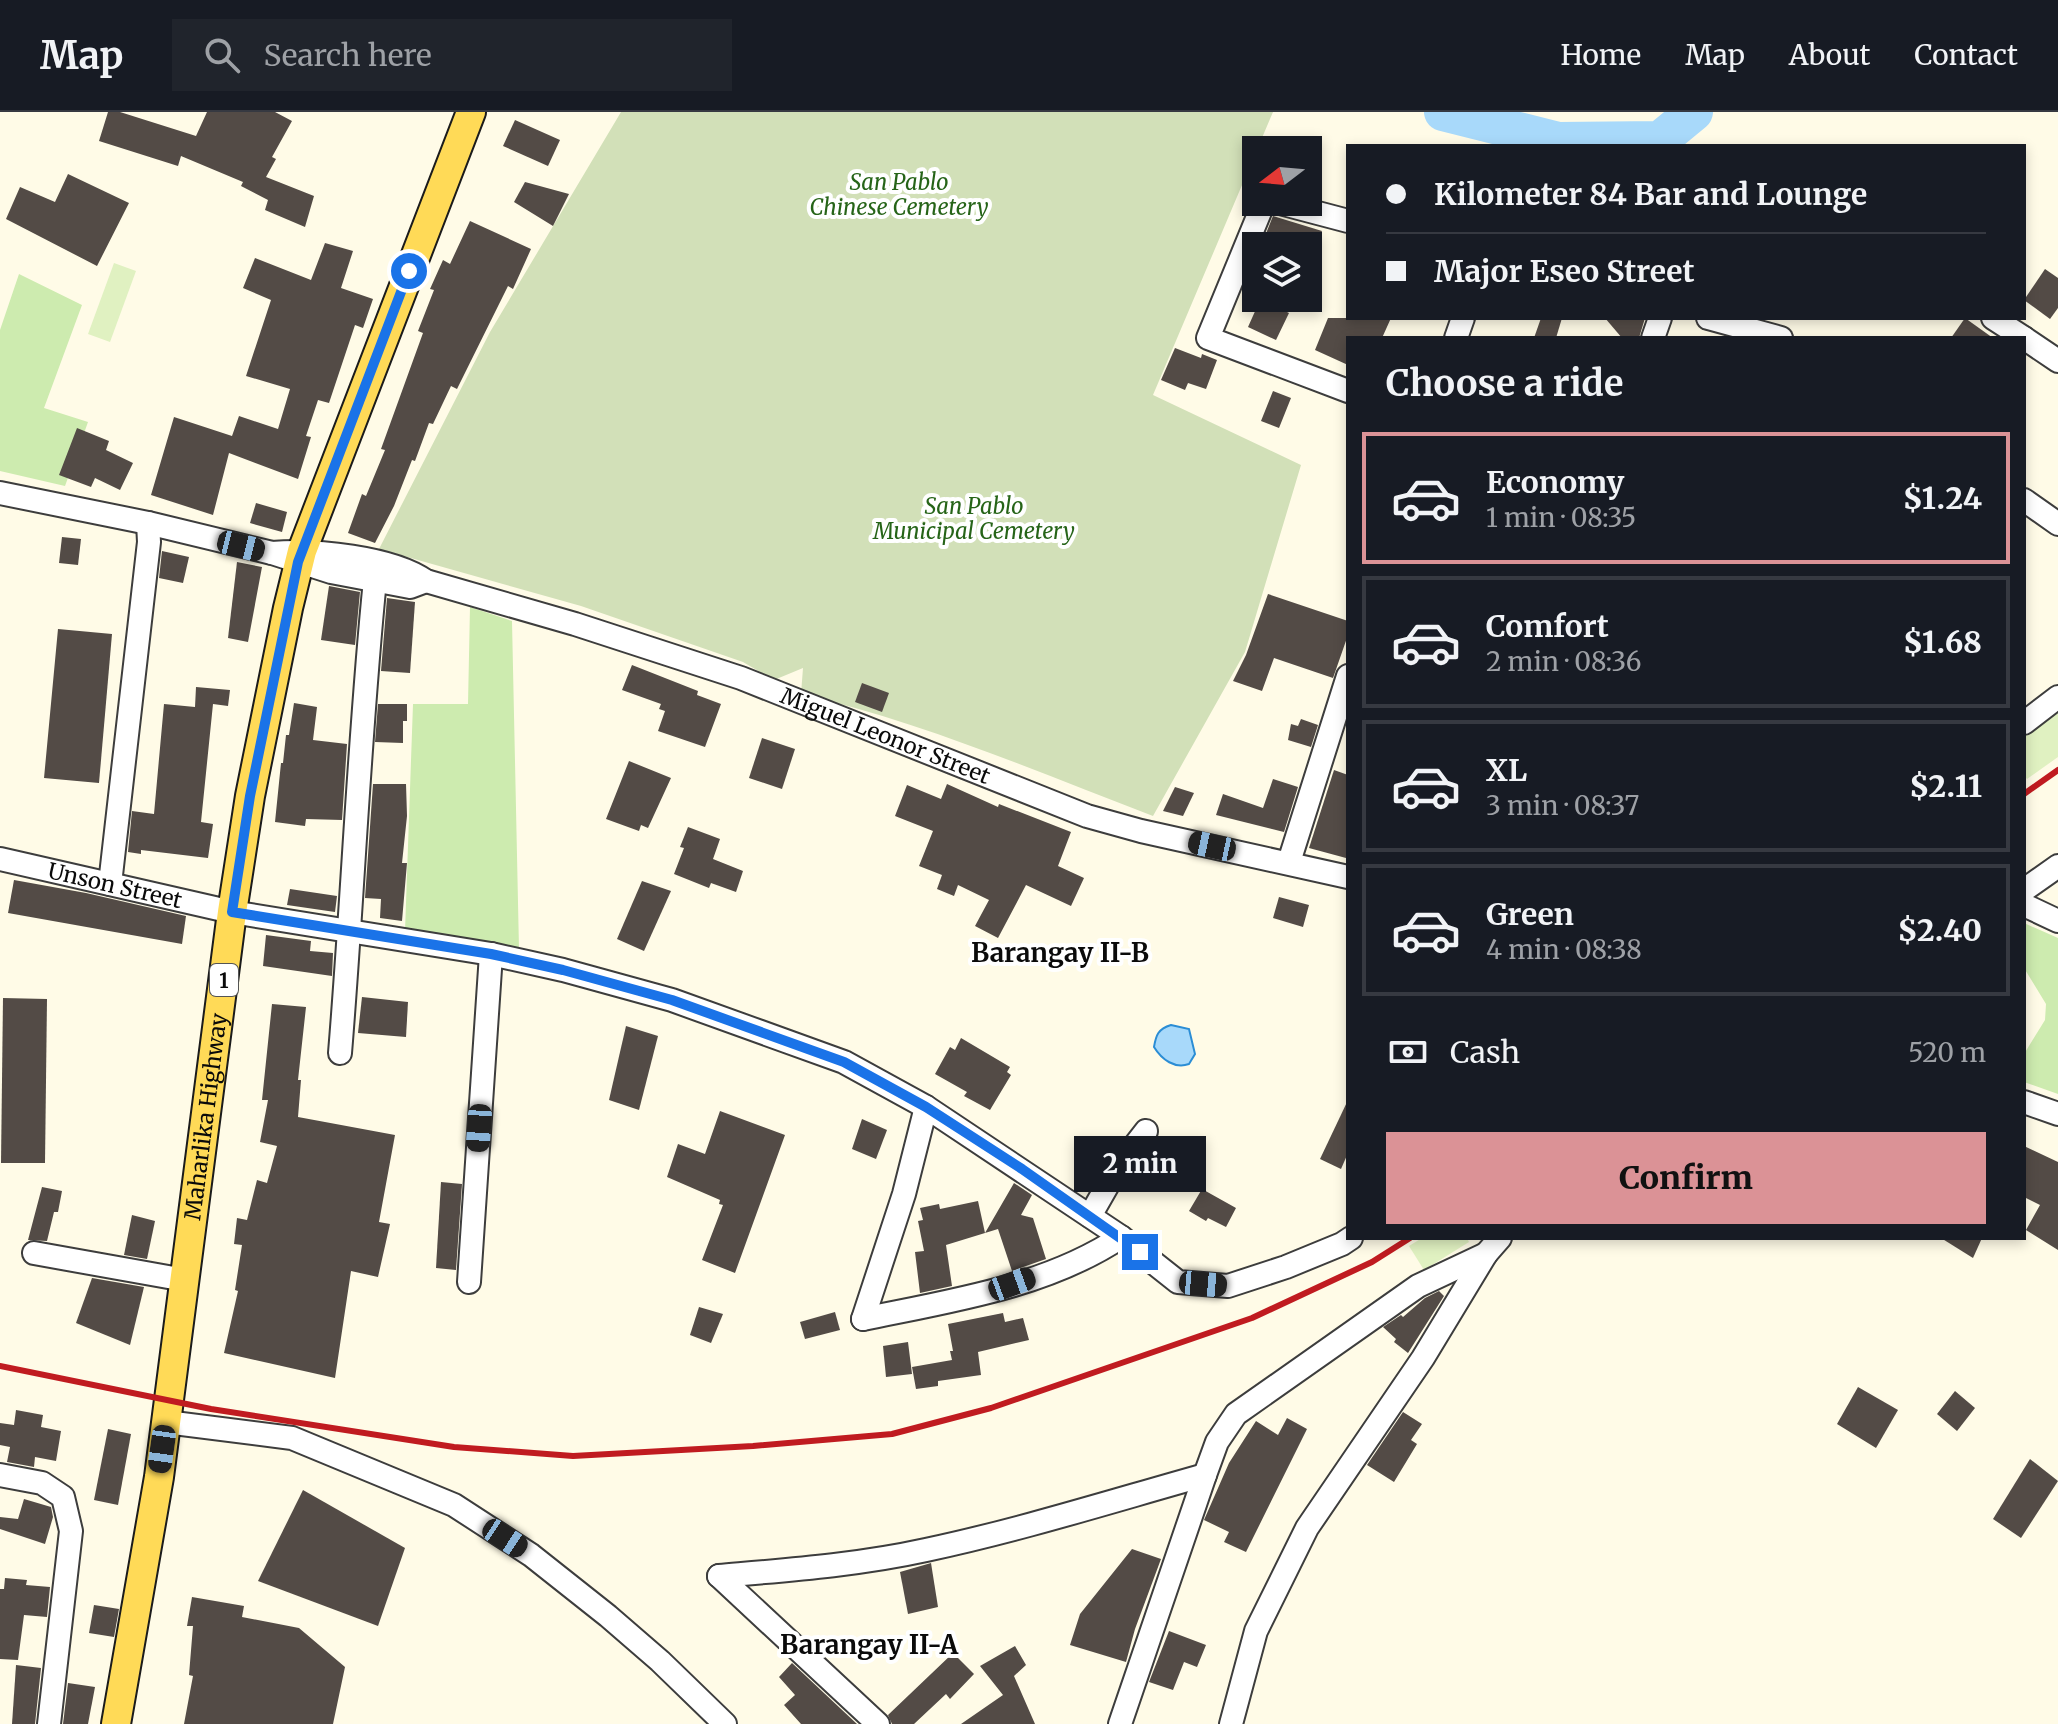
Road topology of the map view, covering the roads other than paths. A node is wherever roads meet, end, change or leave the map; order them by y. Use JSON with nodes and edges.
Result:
{"nodes":[{"id":1,"x":471,"y":112,"type":"edge"},
{"id":2,"x":1322,"y":214,"type":"edge"},
{"id":3,"x":1258,"y":216,"type":"edge"},
{"id":4,"x":1346,"y":220,"type":"edge"},
{"id":5,"x":1717,"y":320,"type":"edge"},
{"id":6,"x":1996,"y":320,"type":"edge"},
{"id":7,"x":1779,"y":333,"type":"edge"},
{"id":8,"x":2021,"y":336,"type":"edge"},
{"id":9,"x":2026,"y":339,"type":"edge"},
{"id":10,"x":2058,"y":361,"type":"edge"},
{"id":11,"x":1346,"y":390,"type":"edge"},
{"id":12,"x":0,"y":493,"type":"edge"},
{"id":13,"x":2026,"y":501,"type":"edge"},
{"id":14,"x":148,"y":523,"type":"junction"},
{"id":15,"x":2058,"y":524,"type":"edge"},
{"id":16,"x":291,"y":555,"type":"junction"},
{"id":17,"x":375,"y":580,"type":"junction"},
{"id":18,"x":426,"y":581,"type":"junction"},
{"id":19,"x":1346,"y":682,"type":"edge"},
{"id":20,"x":2042,"y":701,"type":"edge"},
{"id":21,"x":2026,"y":721,"type":"edge"},
{"id":22,"x":0,"y":859,"type":"edge"},
{"id":23,"x":1289,"y":862,"type":"junction"},
{"id":24,"x":2058,"y":866,"type":"edge"},
{"id":25,"x":1346,"y":876,"type":"edge"},
{"id":26,"x":110,"y":884,"type":"junction"},
{"id":27,"x":2026,"y":889,"type":"edge"},
{"id":28,"x":2026,"y":906,"type":"edge"},
{"id":29,"x":232,"y":912,"type":"junction"},
{"id":30,"x":2058,"y":921,"type":"edge"},
{"id":31,"x":350,"y":931,"type":"junction"},
{"id":32,"x":491,"y":954,"type":"junction"},
{"id":33,"x":340,"y":1053,"type":"dead end"},
{"id":34,"x":2026,"y":1103,"type":"edge"},
{"id":35,"x":926,"y":1107,"type":"junction"},
{"id":36,"x":2058,"y":1114,"type":"edge"},
{"id":37,"x":1146,"y":1131,"type":"dead end"},
{"id":38,"x":1090,"y":1216,"type":"junction"},
{"id":39,"x":1121,"y":1237,"type":"junction"},
{"id":40,"x":1348,"y":1240,"type":"edge"},
{"id":41,"x":1493,"y":1246,"type":"edge"},
{"id":42,"x":34,"y":1253,"type":"dead end"},
{"id":43,"x":185,"y":1280,"type":"junction"},
{"id":44,"x":469,"y":1282,"type":"dead end"},
{"id":45,"x":166,"y":1422,"type":"junction"},
{"id":46,"x":0,"y":1475,"type":"edge"},
{"id":47,"x":1205,"y":1475,"type":"junction"},
{"id":48,"x":49,"y":1724,"type":"edge"},
{"id":49,"x":116,"y":1724,"type":"edge"},
{"id":50,"x":725,"y":1724,"type":"edge"},
{"id":51,"x":878,"y":1724,"type":"edge"},
{"id":52,"x":1120,"y":1724,"type":"edge"},
{"id":53,"x":1231,"y":1724,"type":"edge"}],
"edges":[{"from":1,"to":16,"type":"main road","name":"Maharlika Highway","number":"1"},
{"from":2,"to":4,"type":"street"},
{"from":3,"to":11,"type":"street"},
{"from":5,"to":7,"type":"street"},
{"from":6,"to":8,"type":"street"},
{"from":9,"to":10,"type":"street"},
{"from":12,"to":14,"type":"street","name":"Miguel Leonor Street"},
{"from":13,"to":15,"type":"street"},
{"from":14,"to":16,"type":"street","name":"Miguel Leonor Street"},
{"from":14,"to":26,"type":"street"},
{"from":16,"to":17,"type":"street","name":"Miguel Leonor Street"},
{"from":16,"to":18,"type":"street","name":"Miguel Leonor Street"},
{"from":16,"to":29,"type":"main road","name":"Maharlika Highway","number":"1"},
{"from":17,"to":18,"type":"street","name":"Miguel Leonor Street"},
{"from":17,"to":31,"type":"street"},
{"from":18,"to":23,"type":"street","name":"Miguel Leonor Street"},
{"from":19,"to":23,"type":"street"},
{"from":20,"to":21,"type":"street"},
{"from":22,"to":26,"type":"street","name":"Unson Street"},
{"from":23,"to":25,"type":"street","name":"Miguel Leonor Street"},
{"from":24,"to":27,"type":"street"},
{"from":26,"to":29,"type":"street","name":"Unson Street"},
{"from":28,"to":30,"type":"street"},
{"from":29,"to":31,"type":"street","name":"Unson Street"},
{"from":29,"to":43,"type":"main road","name":"Maharlika Highway","number":"1"},
{"from":31,"to":32,"type":"street","name":"Unson Street"},
{"from":31,"to":33,"type":"street"},
{"from":32,"to":35,"type":"street","name":"Unson Street"},
{"from":32,"to":44,"type":"street"},
{"from":34,"to":36,"type":"street"},
{"from":35,"to":38,"type":"street","name":"Unson Street"},
{"from":35,"to":39,"type":"street"},
{"from":37,"to":38,"type":"street"},
{"from":38,"to":39,"type":"street","name":"Unson Street"},
{"from":39,"to":40,"type":"street","name":"Unson Street"},
{"from":41,"to":47,"type":"street"},
{"from":41,"to":53,"type":"street"},
{"from":42,"to":43,"type":"street"},
{"from":43,"to":45,"type":"main road","name":"Maharlika Highway","number":"1"},
{"from":45,"to":49,"type":"main road","name":"Maharlika Highway","number":"1"},
{"from":45,"to":50,"type":"street"},
{"from":46,"to":48,"type":"street"},
{"from":47,"to":51,"type":"street"},
{"from":47,"to":52,"type":"street"}]}
